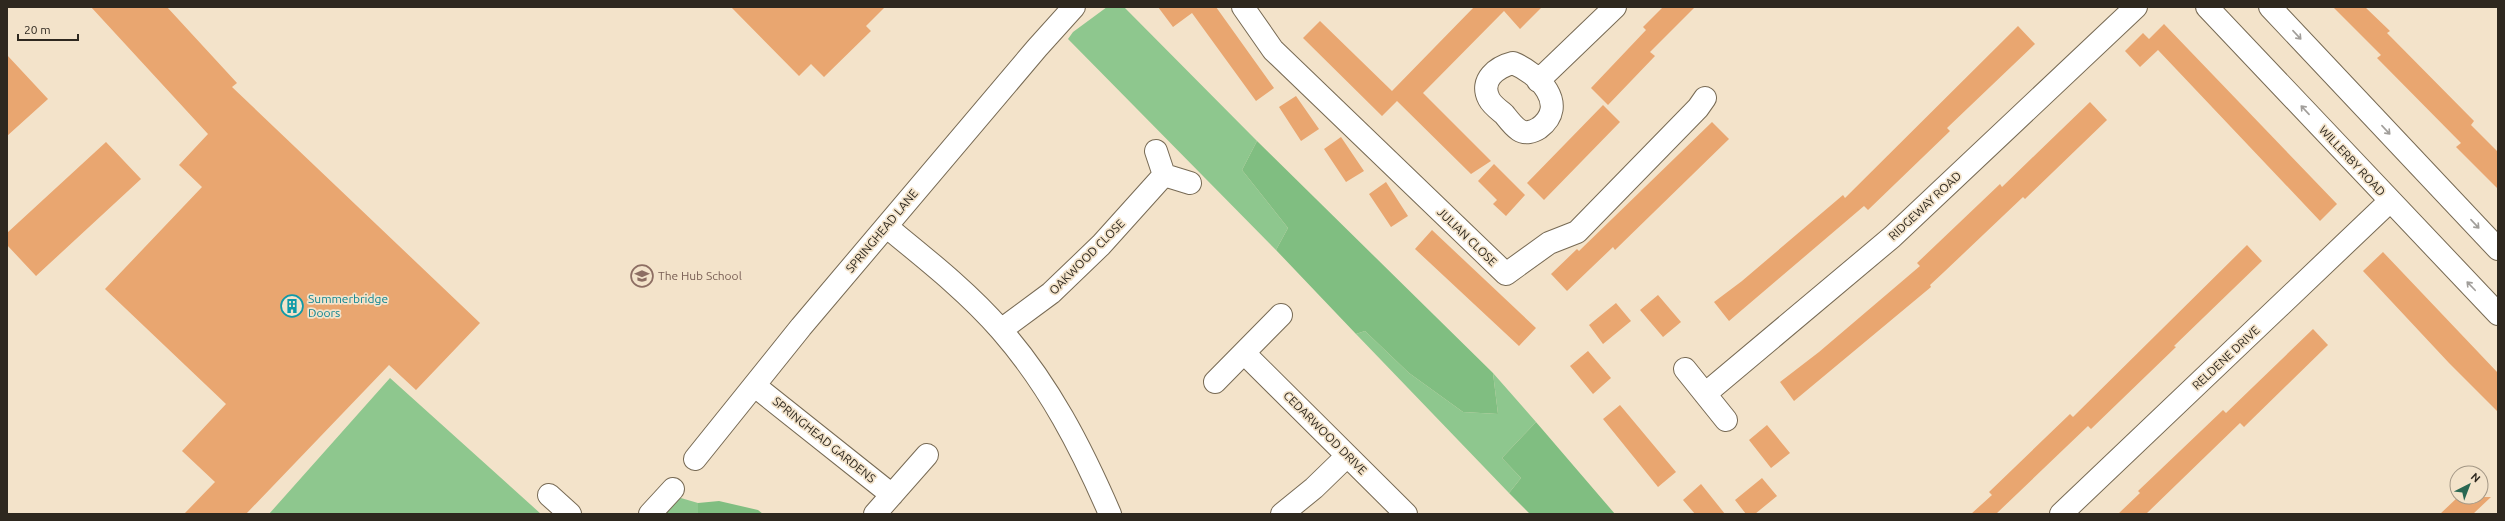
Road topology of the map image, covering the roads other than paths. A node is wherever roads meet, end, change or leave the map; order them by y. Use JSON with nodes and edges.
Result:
{"nodes":[{"id":1,"x":1074,"y":7,"type":"edge"},
{"id":2,"x":1243,"y":7,"type":"edge"},
{"id":3,"x":1615,"y":7,"type":"edge"},
{"id":4,"x":2136,"y":7,"type":"edge"},
{"id":5,"x":2207,"y":7,"type":"edge"},
{"id":6,"x":2270,"y":7,"type":"edge"},
{"id":7,"x":1538,"y":81,"type":"dead end"},
{"id":8,"x":1705,"y":98,"type":"dead end"},
{"id":9,"x":1156,"y":151,"type":"dead end"},
{"id":10,"x":1164,"y":175,"type":"junction"},
{"id":11,"x":1190,"y":183,"type":"dead end"},
{"id":12,"x":2390,"y":200,"type":"junction"},
{"id":13,"x":887,"y":227,"type":"junction"},
{"id":14,"x":2498,"y":248,"type":"edge"},
{"id":15,"x":2498,"y":314,"type":"edge"},
{"id":16,"x":1281,"y":315,"type":"dead end"},
{"id":17,"x":1001,"y":330,"type":"junction"},
{"id":18,"x":1244,"y":352,"type":"junction"},
{"id":19,"x":1685,"y":369,"type":"dead end"},
{"id":20,"x":1214,"y":382,"type":"dead end"},
{"id":21,"x":756,"y":386,"type":"junction"},
{"id":22,"x":1705,"y":394,"type":"junction"},
{"id":23,"x":1726,"y":420,"type":"dead end"},
{"id":24,"x":927,"y":455,"type":"dead end"},
{"id":25,"x":1347,"y":456,"type":"junction"},
{"id":26,"x":695,"y":459,"type":"dead end"},
{"id":27,"x":672,"y":490,"type":"dead end"},
{"id":28,"x":549,"y":495,"type":"dead end"},
{"id":29,"x":892,"y":495,"type":"junction"},
{"id":30,"x":570,"y":514,"type":"edge"},
{"id":31,"x":650,"y":514,"type":"edge"},
{"id":32,"x":875,"y":514,"type":"edge"},
{"id":33,"x":1110,"y":514,"type":"edge"},
{"id":34,"x":1282,"y":514,"type":"edge"},
{"id":35,"x":1406,"y":514,"type":"edge"},
{"id":36,"x":2061,"y":514,"type":"edge"}],
"edges":[{"from":1,"to":13,"type":"street","name":"SPRINGHEAD LANE"},
{"from":2,"to":8,"type":"street","name":"JULIAN CLOSE"},
{"from":3,"to":7,"type":"street"},
{"from":4,"to":22,"type":"street","name":"RIDGEWAY ROAD"},
{"from":12,"to":5,"type":"street","name":"WILLERBY ROAD","one_way":true},
{"from":6,"to":14,"type":"street","one_way":true},
{"from":9,"to":10,"type":"street"},
{"from":10,"to":11,"type":"street"},
{"from":10,"to":17,"type":"street","name":"OAKWOOD CLOSE"},
{"from":15,"to":12,"type":"street","name":"WILLERBY ROAD","one_way":true},
{"from":12,"to":36,"type":"street","name":"RELDENE DRIVE"},
{"from":13,"to":17,"type":"street"},
{"from":13,"to":21,"type":"street","name":"SPRINGHEAD LANE"},
{"from":16,"to":18,"type":"street"},
{"from":17,"to":33,"type":"street"},
{"from":18,"to":20,"type":"street"},
{"from":18,"to":25,"type":"street","name":"CEDARWOOD DRIVE"},
{"from":19,"to":22,"type":"street"},
{"from":21,"to":26,"type":"street","name":"SPRINGHEAD LANE"},
{"from":21,"to":29,"type":"street","name":"SPRINGHEAD GARDENS"},
{"from":22,"to":23,"type":"street"},
{"from":24,"to":29,"type":"street"},
{"from":25,"to":34,"type":"street"},
{"from":25,"to":35,"type":"street","name":"CEDARWOOD DRIVE"},
{"from":27,"to":31,"type":"street"},
{"from":28,"to":30,"type":"street"},
{"from":29,"to":32,"type":"street"}]}
